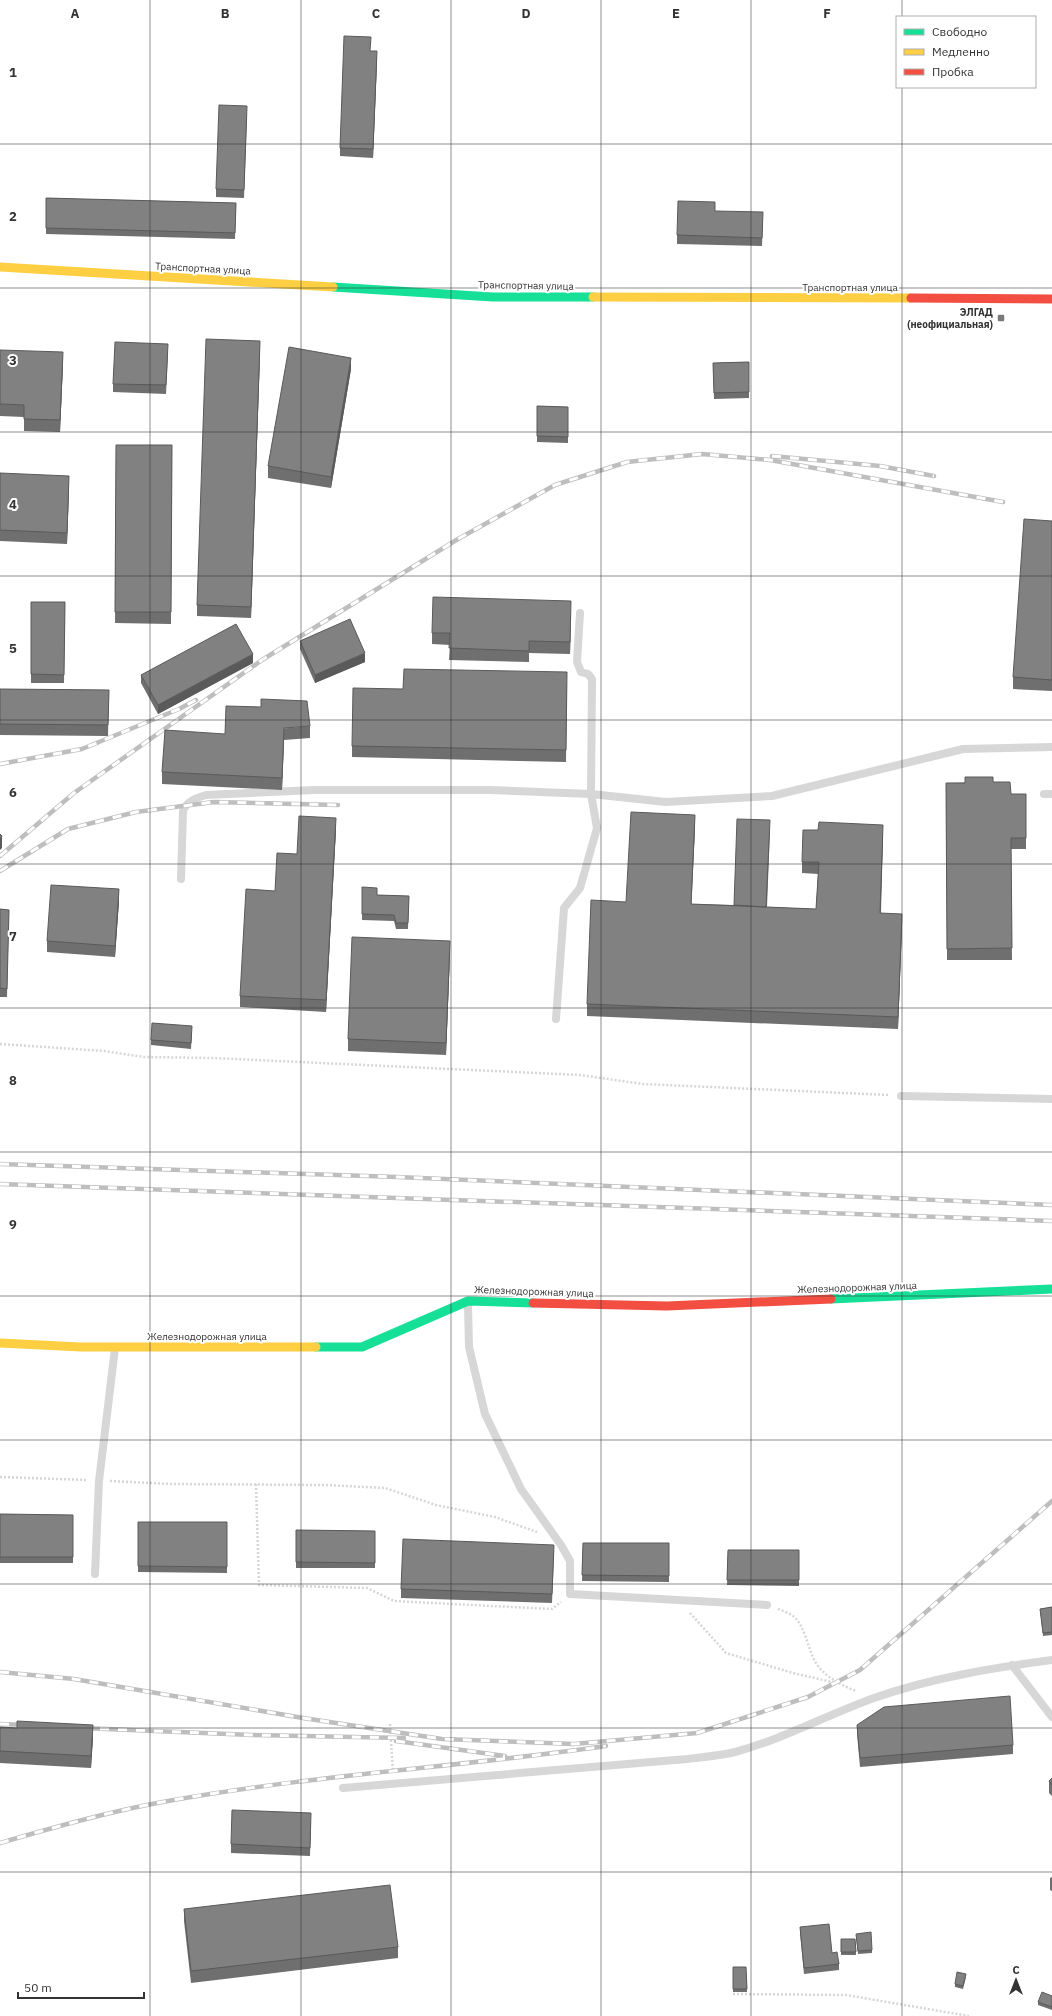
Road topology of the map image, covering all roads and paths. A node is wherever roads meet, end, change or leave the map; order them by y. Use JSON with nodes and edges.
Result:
{"nodes":[{"id":1,"x":0,"y":267,"type":"edge"},
{"id":2,"x":1052,"y":299,"type":"edge"},
{"id":3,"x":580,"y":613,"type":"dead end"},
{"id":4,"x":1052,"y":747,"type":"edge"},
{"id":5,"x":591,"y":794,"type":"junction"},
{"id":6,"x":181,"y":880,"type":"dead end"},
{"id":7,"x":556,"y":1019,"type":"dead end"},
{"id":8,"x":0,"y":1044,"type":"edge"},
{"id":9,"x":901,"y":1096,"type":"joint"},
{"id":10,"x":1052,"y":1099,"type":"edge"},
{"id":11,"x":1052,"y":1289,"type":"edge"},
{"id":12,"x":468,"y":1301,"type":"junction"},
{"id":13,"x":0,"y":1343,"type":"edge"},
{"id":14,"x":115,"y":1347,"type":"junction"},
{"id":15,"x":0,"y":1477,"type":"edge"},
{"id":16,"x":99,"y":1481,"type":"junction"},
{"id":17,"x":256,"y":1484,"type":"junction"},
{"id":18,"x":561,"y":1545,"type":"junction"},
{"id":19,"x":96,"y":1574,"type":"dead end"},
{"id":20,"x":570,"y":1594,"type":"junction"},
{"id":21,"x":678,"y":1600,"type":"junction"},
{"id":22,"x":767,"y":1605,"type":"joint"},
{"id":23,"x":1052,"y":1660,"type":"edge"},
{"id":24,"x":1012,"y":1666,"type":"junction"},
{"id":25,"x":836,"y":1682,"type":"junction"},
{"id":26,"x":873,"y":1698,"type":"junction"},
{"id":27,"x":1052,"y":1717,"type":"edge"},
{"id":28,"x":390,"y":1724,"type":"dead end"},
{"id":29,"x":394,"y":1784,"type":"junction"},
{"id":30,"x":342,"y":1788,"type":"dead end"},
{"id":31,"x":733,"y":1994,"type":"edge"},
{"id":32,"x":969,"y":2016,"type":"edge"}],
"edges":[{"from":1,"to":2,"type":"street","name":"Транспортная улица"},
{"from":3,"to":5,"type":"lane"},
{"from":4,"to":5,"type":"lane"},
{"from":5,"to":6,"type":"lane"},
{"from":5,"to":7,"type":"lane"},
{"from":8,"to":9,"type":"path"},
{"from":9,"to":10,"type":"lane"},
{"from":11,"to":12,"type":"street","name":"Железнодорожная улица"},
{"from":12,"to":14,"type":"street","name":"Железнодорожная улица"},
{"from":12,"to":18,"type":"lane"},
{"from":13,"to":14,"type":"street","name":"Железнодорожная улица"},
{"from":14,"to":16,"type":"lane"},
{"from":15,"to":16,"type":"path"},
{"from":16,"to":17,"type":"path"},
{"from":16,"to":19,"type":"lane"},
{"from":17,"to":18,"type":"path"},
{"from":17,"to":20,"type":"path"},
{"from":18,"to":20,"type":"lane"},
{"from":20,"to":21,"type":"lane"},
{"from":21,"to":22,"type":"lane"},
{"from":21,"to":25,"type":"path"},
{"from":22,"to":25,"type":"path"},
{"from":23,"to":24,"type":"lane"},
{"from":24,"to":26,"type":"lane"},
{"from":24,"to":27,"type":"lane"},
{"from":25,"to":26,"type":"path"},
{"from":26,"to":29,"type":"lane"},
{"from":28,"to":29,"type":"path"},
{"from":29,"to":30,"type":"lane"},
{"from":31,"to":32,"type":"path"}]}
